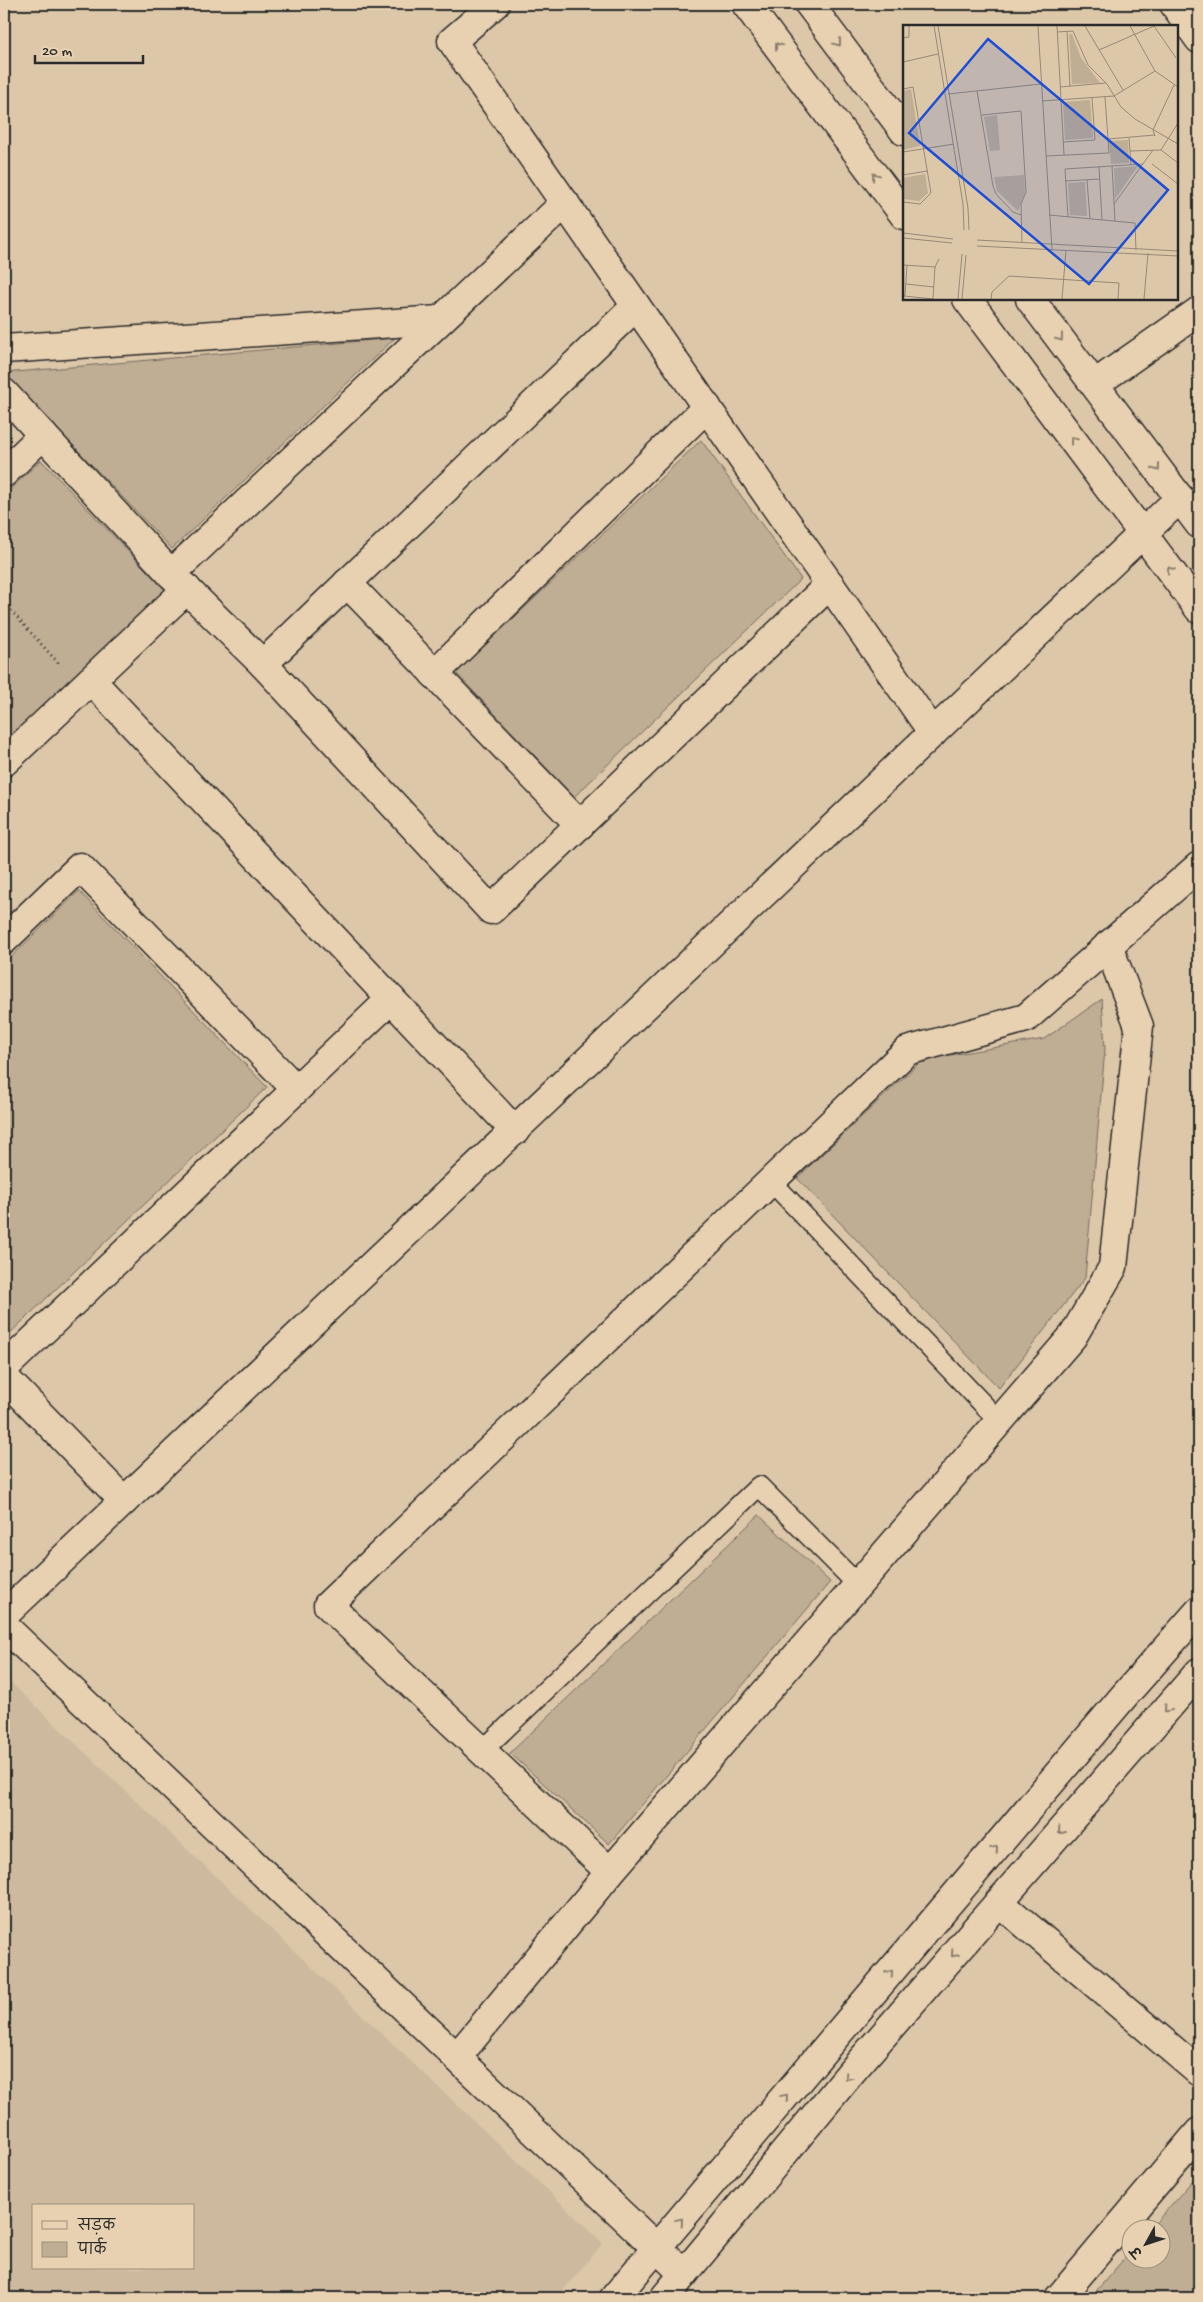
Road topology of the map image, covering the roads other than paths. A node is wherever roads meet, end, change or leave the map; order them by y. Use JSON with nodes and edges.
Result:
{"nodes":[{"id":1,"x":494,"y":4,"type":"edge"},
{"id":2,"x":746,"y":4,"type":"edge"},
{"id":3,"x":809,"y":4,"type":"edge"},
{"id":4,"x":1174,"y":4,"type":"edge"},
{"id":5,"x":1199,"y":39,"type":"edge"},
{"id":6,"x":903,"y":130,"type":"edge"},
{"id":7,"x":565,"y":203,"type":"junction"},
{"id":8,"x":903,"y":214,"type":"edge"},
{"id":9,"x":968,"y":300,"type":"edge"},
{"id":10,"x":1031,"y":300,"type":"edge"},
{"id":11,"x":636,"y":306,"type":"junction"},
{"id":12,"x":1199,"y":311,"type":"edge"},
{"id":13,"x":440,"y":320,"type":"junction"},
{"id":14,"x":4,"y":348,"type":"edge"},
{"id":15,"x":1095,"y":384,"type":"junction"},
{"id":16,"x":4,"y":393,"type":"edge"},
{"id":17,"x":708,"y":407,"type":"junction"},
{"id":18,"x":43,"y":435,"type":"junction"},
{"id":19,"x":4,"y":473,"type":"edge"},
{"id":20,"x":1180,"y":498,"type":"junction"},
{"id":21,"x":1199,"y":524,"type":"edge"},
{"id":22,"x":1143,"y":534,"type":"junction"},
{"id":23,"x":179,"y":581,"type":"junction"},
{"id":24,"x":347,"y":583,"type":"junction"},
{"id":25,"x":830,"y":584,"type":"junction"},
{"id":26,"x":1199,"y":609,"type":"edge"},
{"id":27,"x":263,"y":664,"type":"junction"},
{"id":28,"x":434,"y":674,"type":"junction"},
{"id":29,"x":86,"y":684,"type":"junction"},
{"id":30,"x":933,"y":734,"type":"junction"},
{"id":31,"x":4,"y":762,"type":"edge"},
{"id":32,"x":580,"y":824,"type":"junction"},
{"id":33,"x":1199,"y":866,"type":"edge"},
{"id":34,"x":4,"y":940,"type":"edge"},
{"id":35,"x":1108,"y":945,"type":"junction"},
{"id":36,"x":391,"y":999,"type":"junction"},
{"id":37,"x":296,"y":1090,"type":"junction"},
{"id":38,"x":515,"y":1130,"type":"junction"},
{"id":39,"x":771,"y":1181,"type":"junction"},
{"id":40,"x":4,"y":1368,"type":"edge"},
{"id":41,"x":4,"y":1377,"type":"edge"},
{"id":42,"x":999,"y":1421,"type":"junction"},
{"id":43,"x":124,"y":1501,"type":"junction"},
{"id":44,"x":858,"y":1585,"type":"junction"},
{"id":45,"x":1199,"y":1611,"type":"edge"},
{"id":46,"x":4,"y":1615,"type":"edge"},
{"id":47,"x":4,"y":1626,"type":"edge"},
{"id":48,"x":1199,"y":1672,"type":"edge"},
{"id":49,"x":482,"y":1751,"type":"junction"},
{"id":50,"x":610,"y":1872,"type":"junction"},
{"id":51,"x":999,"y":1902,"type":"junction"},
{"id":52,"x":457,"y":2057,"type":"junction"},
{"id":53,"x":1199,"y":2072,"type":"edge"},
{"id":54,"x":1199,"y":2132,"type":"edge"},
{"id":55,"x":657,"y":2248,"type":"junction"},
{"id":56,"x":684,"y":2274,"type":"junction"},
{"id":57,"x":614,"y":2298,"type":"edge"},
{"id":58,"x":664,"y":2298,"type":"edge"},
{"id":59,"x":1059,"y":2298,"type":"edge"}],
"edges":[{"from":1,"to":7,"type":"street"},
{"from":8,"to":2,"type":"street","one_way":true},
{"from":3,"to":6,"type":"street","one_way":true},
{"from":4,"to":5,"type":"street"},
{"from":7,"to":11,"type":"street"},
{"from":7,"to":13,"type":"street"},
{"from":22,"to":9,"type":"street","one_way":true},
{"from":10,"to":15,"type":"street","one_way":true},
{"from":11,"to":17,"type":"street"},
{"from":11,"to":24,"type":"street"},
{"from":12,"to":15,"type":"street"},
{"from":13,"to":14,"type":"street"},
{"from":13,"to":23,"type":"street"},
{"from":15,"to":20,"type":"street","one_way":true},
{"from":16,"to":18,"type":"street"},
{"from":17,"to":25,"type":"street"},
{"from":17,"to":28,"type":"street"},
{"from":18,"to":19,"type":"street"},
{"from":18,"to":23,"type":"street"},
{"from":20,"to":21,"type":"street"},
{"from":20,"to":22,"type":"street"},
{"from":26,"to":22,"type":"street","one_way":true},
{"from":22,"to":30,"type":"street"},
{"from":23,"to":27,"type":"street"},
{"from":23,"to":29,"type":"street"},
{"from":24,"to":27,"type":"street"},
{"from":24,"to":28,"type":"street"},
{"from":25,"to":30,"type":"street"},
{"from":25,"to":32,"type":"street"},
{"from":27,"to":32,"type":"street"},
{"from":28,"to":32,"type":"street"},
{"from":29,"to":31,"type":"street"},
{"from":29,"to":36,"type":"street"},
{"from":30,"to":38,"type":"street"},
{"from":33,"to":35,"type":"street"},
{"from":34,"to":37,"type":"street"},
{"from":35,"to":39,"type":"street"},
{"from":35,"to":42,"type":"street"},
{"from":36,"to":37,"type":"street"},
{"from":36,"to":38,"type":"street"},
{"from":37,"to":40,"type":"street"},
{"from":38,"to":43,"type":"street"},
{"from":39,"to":42,"type":"lane"},
{"from":39,"to":49,"type":"street"},
{"from":41,"to":43,"type":"street"},
{"from":42,"to":44,"type":"street"},
{"from":43,"to":46,"type":"street"},
{"from":44,"to":49,"type":"lane"},
{"from":44,"to":50,"type":"street"},
{"from":55,"to":45,"type":"street","one_way":true},
{"from":47,"to":52,"type":"street"},
{"from":48,"to":51,"type":"street","one_way":true},
{"from":49,"to":50,"type":"street"},
{"from":50,"to":52,"type":"street"},
{"from":51,"to":53,"type":"street"},
{"from":51,"to":56,"type":"street","one_way":true},
{"from":52,"to":55,"type":"street"},
{"from":54,"to":59,"type":"street"},
{"from":55,"to":56,"type":"street"},
{"from":55,"to":57,"type":"street"},
{"from":56,"to":58,"type":"street"}]}
